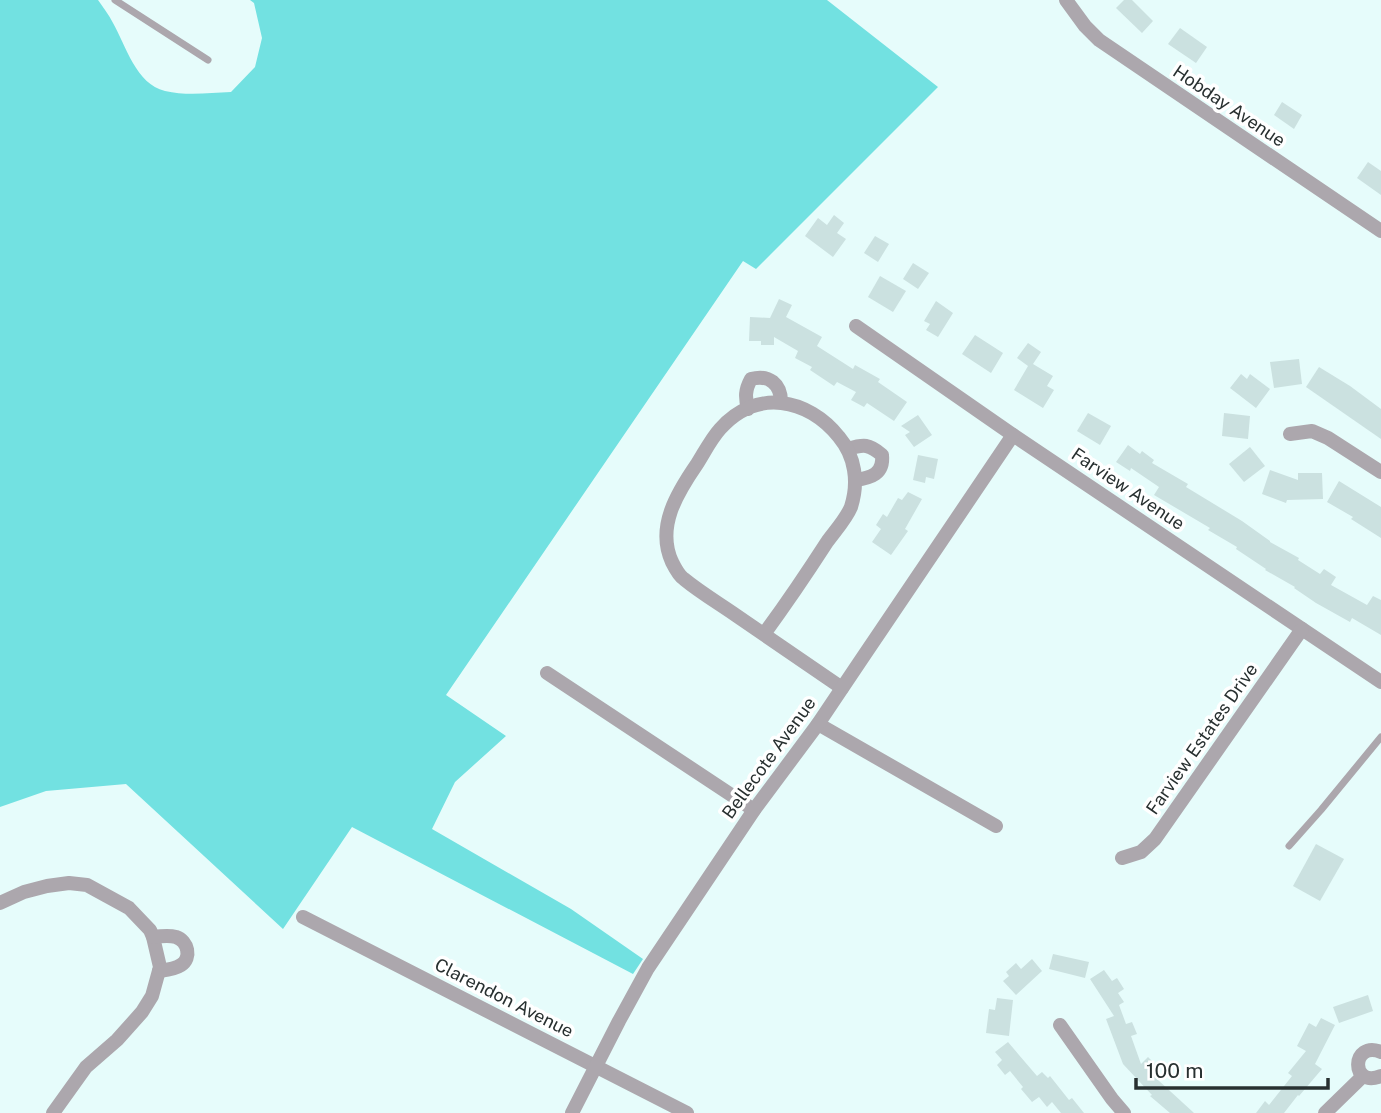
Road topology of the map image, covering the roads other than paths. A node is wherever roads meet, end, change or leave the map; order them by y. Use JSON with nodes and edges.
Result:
{"nodes":[{"id":1,"x":115,"y":0,"type":"edge"},
{"id":2,"x":1066,"y":0,"type":"edge"},
{"id":3,"x":208,"y":60,"type":"dead end"},
{"id":4,"x":1381,"y":231,"type":"edge"},
{"id":5,"x":856,"y":326,"type":"dead end"},
{"id":6,"x":781,"y":402,"type":"junction"},
{"id":7,"x":748,"y":409,"type":"junction"},
{"id":8,"x":1290,"y":434,"type":"dead end"},
{"id":9,"x":1013,"y":435,"type":"junction"},
{"id":10,"x":848,"y":449,"type":"junction"},
{"id":11,"x":1381,"y":472,"type":"edge"},
{"id":12,"x":855,"y":480,"type":"junction"},
{"id":13,"x":1302,"y":629,"type":"junction"},
{"id":14,"x":764,"y":634,"type":"junction"},
{"id":15,"x":547,"y":673,"type":"dead end"},
{"id":16,"x":1379,"y":676,"type":"edge"},
{"id":17,"x":842,"y":688,"type":"junction"},
{"id":18,"x":817,"y":724,"type":"junction"},
{"id":19,"x":1381,"y":737,"type":"edge"},
{"id":20,"x":754,"y":810,"type":"junction"},
{"id":21,"x":996,"y":825,"type":"dead end"},
{"id":22,"x":1289,"y":846,"type":"dead end"},
{"id":23,"x":1122,"y":858,"type":"dead end"},
{"id":24,"x":0,"y":903,"type":"edge"},
{"id":25,"x":303,"y":917,"type":"dead end"},
{"id":26,"x":153,"y":936,"type":"junction"},
{"id":27,"x":159,"y":971,"type":"junction"},
{"id":28,"x":1060,"y":1025,"type":"dead end"},
{"id":29,"x":1381,"y":1052,"type":"edge"},
{"id":30,"x":595,"y":1066,"type":"junction"},
{"id":31,"x":1363,"y":1076,"type":"junction"},
{"id":32,"x":1381,"y":1076,"type":"edge"},
{"id":33,"x":53,"y":1113,"type":"edge"},
{"id":34,"x":572,"y":1113,"type":"edge"},
{"id":35,"x":687,"y":1113,"type":"edge"},
{"id":36,"x":1124,"y":1113,"type":"edge"},
{"id":37,"x":1325,"y":1113,"type":"edge"}],
"edges":[{"from":1,"to":3,"type":"lane"},
{"from":2,"to":4,"type":"street","name":"Hobday Avenue"},
{"from":5,"to":9,"type":"street","name":"Farview Avenue"},
{"from":6,"to":7,"type":"street"},
{"from":6,"to":7,"type":"street"},
{"from":6,"to":10,"type":"street"},
{"from":7,"to":14,"type":"street"},
{"from":8,"to":11,"type":"street"},
{"from":9,"to":13,"type":"street","name":"Farview Avenue"},
{"from":9,"to":17,"type":"street","name":"Bellecote Avenue"},
{"from":10,"to":12,"type":"street"},
{"from":10,"to":12,"type":"street"},
{"from":12,"to":14,"type":"street"},
{"from":13,"to":16,"type":"street","name":"Farview Avenue"},
{"from":13,"to":23,"type":"street","name":"Farview Estates Drive"},
{"from":14,"to":17,"type":"street"},
{"from":15,"to":20,"type":"street"},
{"from":17,"to":18,"type":"street","name":"Bellecote Avenue"},
{"from":18,"to":20,"type":"street","name":"Bellecote Avenue"},
{"from":18,"to":21,"type":"street"},
{"from":19,"to":22,"type":"lane"},
{"from":20,"to":30,"type":"street","name":"Bellecote Avenue"},
{"from":24,"to":26,"type":"street"},
{"from":25,"to":30,"type":"street","name":"Clarendon Avenue"},
{"from":26,"to":27,"type":"street"},
{"from":26,"to":27,"type":"street"},
{"from":27,"to":33,"type":"street"},
{"from":28,"to":36,"type":"street"},
{"from":29,"to":31,"type":"street"},
{"from":30,"to":34,"type":"street","name":"Bellecote Avenue"},
{"from":30,"to":35,"type":"street","name":"Clarendon Avenue"},
{"from":31,"to":32,"type":"street"},
{"from":31,"to":37,"type":"street"}]}
